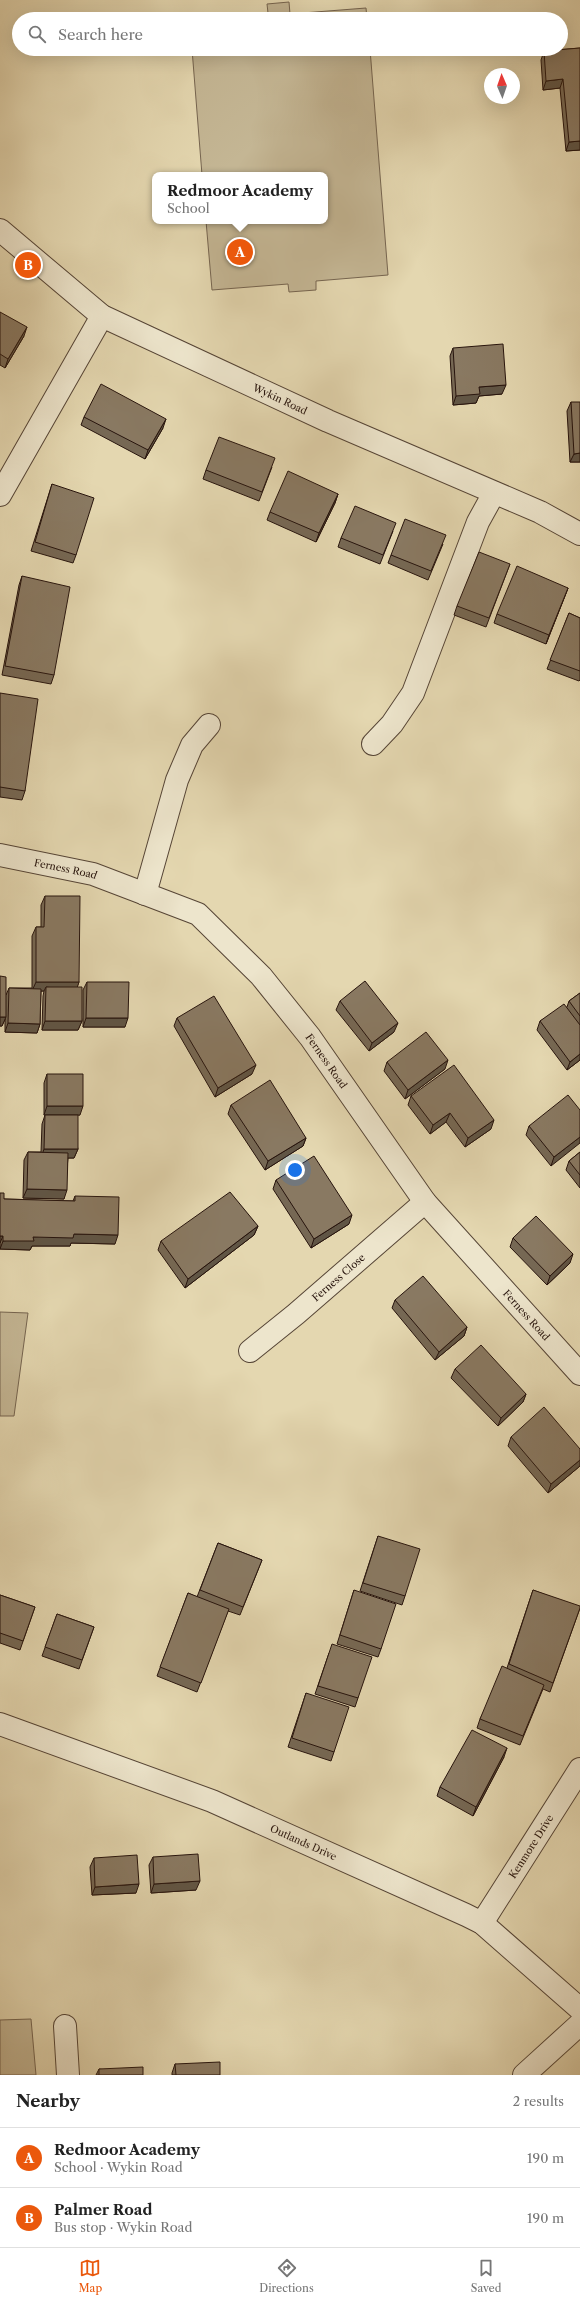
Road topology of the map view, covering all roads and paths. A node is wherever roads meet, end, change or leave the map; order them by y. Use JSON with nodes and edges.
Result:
{"nodes":[{"id":1,"x":0,"y":230,"type":"edge"},
{"id":2,"x":102,"y":316,"type":"junction"},
{"id":3,"x":494,"y":493,"type":"junction"},
{"id":4,"x":0,"y":495,"type":"edge"},
{"id":5,"x":580,"y":534,"type":"edge"},
{"id":6,"x":209,"y":725,"type":"dead end"},
{"id":7,"x":373,"y":744,"type":"dead end"},
{"id":8,"x":0,"y":855,"type":"edge"},
{"id":9,"x":145,"y":894,"type":"junction"},
{"id":10,"x":425,"y":1202,"type":"junction"},
{"id":11,"x":250,"y":1351,"type":"dead end"},
{"id":12,"x":577,"y":1363,"type":"edge"},
{"id":13,"x":0,"y":1724,"type":"edge"},
{"id":14,"x":580,"y":1769,"type":"edge"},
{"id":15,"x":482,"y":1923,"type":"junction"},
{"id":16,"x":580,"y":2009,"type":"edge"},
{"id":17,"x":580,"y":2024,"type":"edge"},
{"id":18,"x":65,"y":2026,"type":"dead end"},
{"id":19,"x":68,"y":2075,"type":"edge"},
{"id":20,"x":524,"y":2075,"type":"edge"}],
"edges":[{"from":1,"to":2,"type":"street","name":"Wykin Road"},
{"from":2,"to":3,"type":"street","name":"Wykin Road"},
{"from":2,"to":4,"type":"street"},
{"from":3,"to":5,"type":"street","name":"Wykin Road"},
{"from":3,"to":7,"type":"street"},
{"from":6,"to":9,"type":"street"},
{"from":8,"to":9,"type":"street","name":"Ferness Road"},
{"from":9,"to":10,"type":"street","name":"Ferness Road"},
{"from":10,"to":11,"type":"street","name":"Ferness Close"},
{"from":10,"to":12,"type":"street","name":"Ferness Road"},
{"from":13,"to":15,"type":"street","name":"Outlands Drive"},
{"from":14,"to":15,"type":"street","name":"Kenmore Drive"},
{"from":15,"to":16,"type":"street","name":"Outlands Drive"},
{"from":17,"to":20,"type":"street"},
{"from":18,"to":19,"type":"street"}]}
